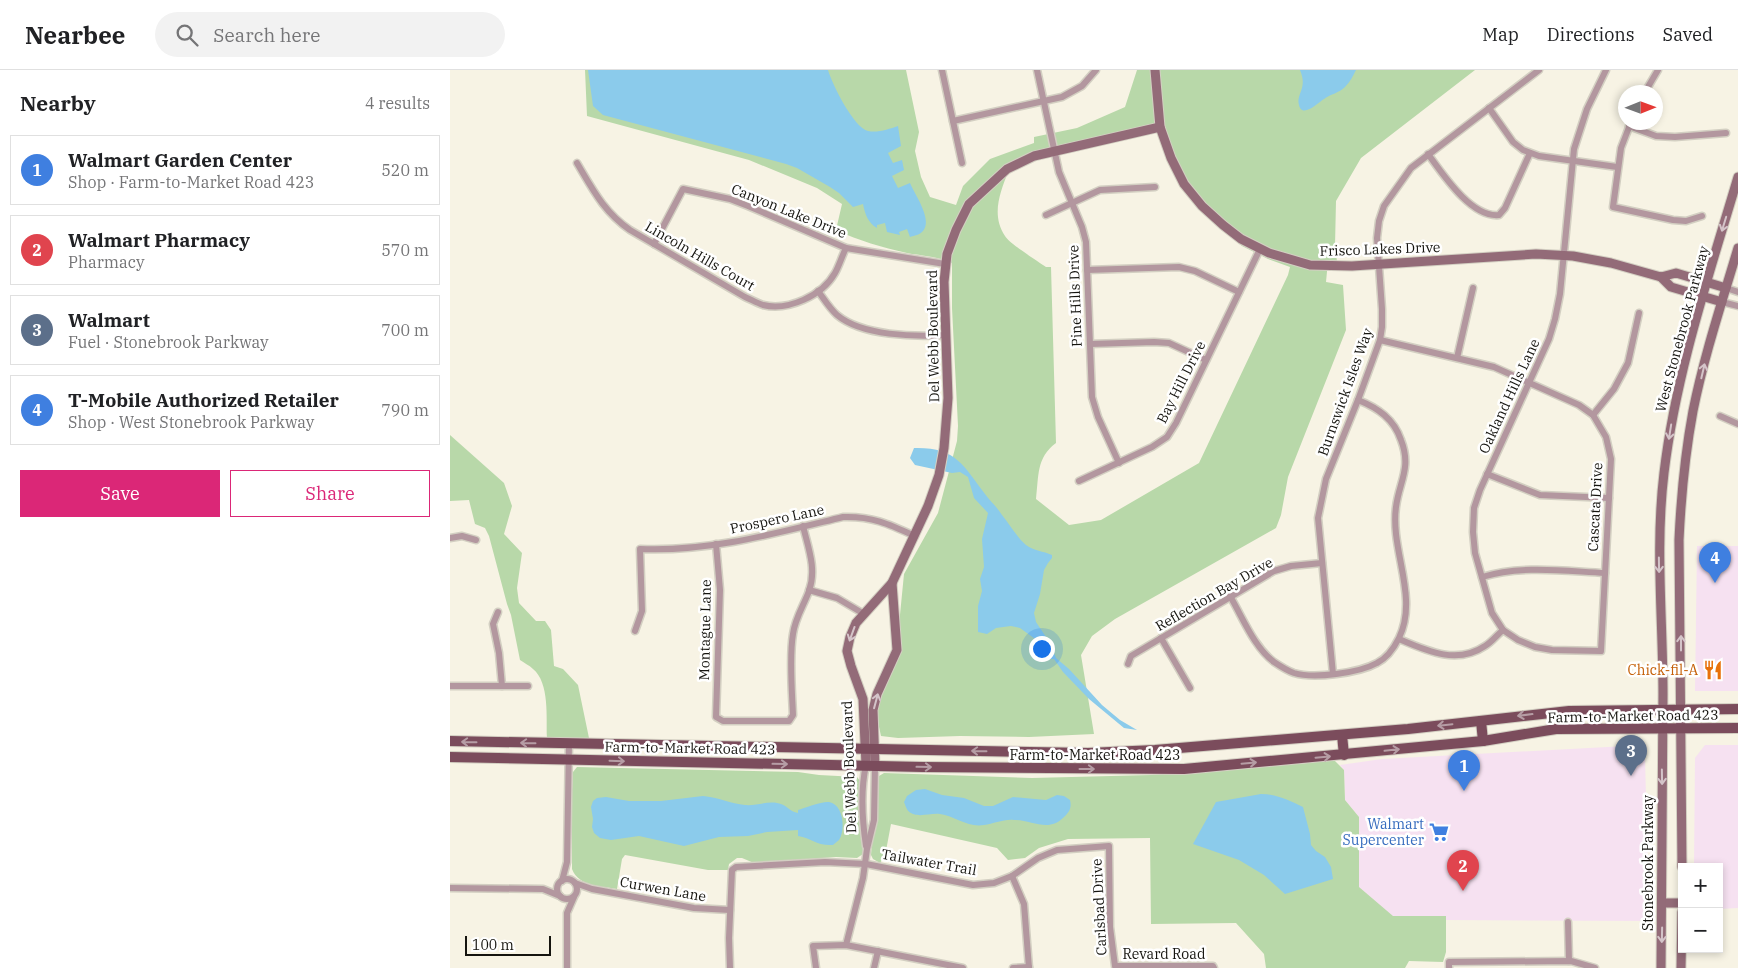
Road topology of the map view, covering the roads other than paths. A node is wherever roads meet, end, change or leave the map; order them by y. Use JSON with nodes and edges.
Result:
{"nodes":[{"id":1,"x":942,"y":70,"type":"edge"},
{"id":2,"x":1037,"y":70,"type":"edge"},
{"id":3,"x":1096,"y":70,"type":"edge"},
{"id":4,"x":1155,"y":70,"type":"edge"},
{"id":5,"x":1539,"y":70,"type":"edge"},
{"id":6,"x":1606,"y":70,"type":"edge"},
{"id":7,"x":1658,"y":70,"type":"edge"},
{"id":8,"x":1650,"y":85,"type":"edge"},
{"id":9,"x":1043,"y":102,"type":"junction"},
{"id":10,"x":1488,"y":108,"type":"junction"},
{"id":11,"x":953,"y":121,"type":"junction"},
{"id":12,"x":1160,"y":127,"type":"junction"},
{"id":13,"x":1628,"y":130,"type":"edge"},
{"id":14,"x":1643,"y":130,"type":"edge"},
{"id":15,"x":1726,"y":133,"type":"dead end"},
{"id":16,"x":1054,"y":151,"type":"junction"},
{"id":17,"x":1530,"y":153,"type":"junction"},
{"id":18,"x":1428,"y":154,"type":"junction"},
{"id":19,"x":1572,"y":160,"type":"junction"},
{"id":20,"x":577,"y":163,"type":"dead end"},
{"id":21,"x":962,"y":163,"type":"dead end"},
{"id":22,"x":1618,"y":167,"type":"junction"},
{"id":23,"x":1738,"y":177,"type":"edge"},
{"id":24,"x":1155,"y":187,"type":"dead end"},
{"id":25,"x":1072,"y":204,"type":"junction"},
{"id":26,"x":1046,"y":215,"type":"dead end"},
{"id":27,"x":1702,"y":216,"type":"dead end"},
{"id":28,"x":654,"y":244,"type":"junction"},
{"id":29,"x":846,"y":248,"type":"junction"},
{"id":30,"x":1260,"y":248,"type":"junction"},
{"id":31,"x":1738,"y":248,"type":"edge"},
{"id":32,"x":1563,"y":255,"type":"junction"},
{"id":33,"x":945,"y":264,"type":"junction"},
{"id":34,"x":1379,"y":264,"type":"junction"},
{"id":35,"x":1087,"y":270,"type":"junction"},
{"id":36,"x":1661,"y":277,"type":"junction"},
{"id":37,"x":1707,"y":282,"type":"junction"},
{"id":38,"x":1473,"y":288,"type":"dead end"},
{"id":39,"x":1726,"y":288,"type":"junction"},
{"id":40,"x":818,"y":291,"type":"junction"},
{"id":41,"x":1239,"y":292,"type":"junction"},
{"id":42,"x":1738,"y":292,"type":"edge"},
{"id":43,"x":1703,"y":296,"type":"junction"},
{"id":44,"x":1722,"y":302,"type":"junction"},
{"id":45,"x":1738,"y":306,"type":"edge"},
{"id":46,"x":1639,"y":313,"type":"dead end"},
{"id":47,"x":946,"y":334,"type":"junction"},
{"id":48,"x":1380,"y":340,"type":"junction"},
{"id":49,"x":1090,"y":344,"type":"junction"},
{"id":50,"x":1457,"y":358,"type":"junction"},
{"id":51,"x":1206,"y":360,"type":"junction"},
{"id":52,"x":1529,"y":383,"type":"junction"},
{"id":53,"x":1358,"y":400,"type":"junction"},
{"id":54,"x":1593,"y":415,"type":"junction"},
{"id":55,"x":1720,"y":416,"type":"dead end"},
{"id":56,"x":1738,"y":424,"type":"edge"},
{"id":57,"x":1118,"y":463,"type":"junction"},
{"id":58,"x":1487,"y":474,"type":"junction"},
{"id":59,"x":1079,"y":482,"type":"dead end"},
{"id":60,"x":1609,"y":498,"type":"junction"},
{"id":61,"x":804,"y":526,"type":"junction"},
{"id":62,"x":915,"y":536,"type":"junction"},
{"id":63,"x":450,"y":538,"type":"edge"},
{"id":64,"x":476,"y":540,"type":"dead end"},
{"id":65,"x":716,"y":544,"type":"junction"},
{"id":66,"x":1322,"y":563,"type":"junction"},
{"id":67,"x":1605,"y":573,"type":"junction"},
{"id":68,"x":1482,"y":577,"type":"junction"},
{"id":69,"x":892,"y":582,"type":"junction"},
{"id":70,"x":810,"y":590,"type":"junction"},
{"id":71,"x":1230,"y":596,"type":"junction"},
{"id":72,"x":498,"y":612,"type":"dead end"},
{"id":73,"x":864,"y":614,"type":"junction"},
{"id":74,"x":1503,"y":630,"type":"junction"},
{"id":75,"x":635,"y":631,"type":"dead end"},
{"id":76,"x":1161,"y":638,"type":"junction"},
{"id":77,"x":1399,"y":639,"type":"junction"},
{"id":78,"x":1601,"y":651,"type":"joint"},
{"id":79,"x":1128,"y":664,"type":"dead end"},
{"id":80,"x":1333,"y":674,"type":"junction"},
{"id":81,"x":450,"y":686,"type":"edge"},
{"id":82,"x":502,"y":686,"type":"junction"},
{"id":83,"x":528,"y":686,"type":"dead end"},
{"id":84,"x":1190,"y":688,"type":"dead end"},
{"id":85,"x":1662,"y":709,"type":"junction"},
{"id":86,"x":1681,"y":709,"type":"junction"},
{"id":87,"x":1738,"y":709,"type":"edge"},
{"id":88,"x":1481,"y":721,"type":"junction"},
{"id":89,"x":1681,"y":728,"type":"junction"},
{"id":90,"x":1738,"y":728,"type":"edge"},
{"id":91,"x":1662,"y":729,"type":"junction"},
{"id":92,"x":1342,"y":735,"type":"junction"},
{"id":93,"x":450,"y":741,"type":"edge"},
{"id":94,"x":1483,"y":741,"type":"junction"},
{"id":95,"x":569,"y":743,"type":"junction"},
{"id":96,"x":870,"y":750,"type":"junction"},
{"id":97,"x":1344,"y":755,"type":"junction"},
{"id":98,"x":450,"y":757,"type":"edge"},
{"id":99,"x":568,"y":759,"type":"junction"},
{"id":100,"x":870,"y":766,"type":"junction"},
{"id":101,"x":1109,"y":846,"type":"joint"},
{"id":102,"x":867,"y":849,"type":"junction"},
{"id":103,"x":567,"y":862,"type":"junction"},
{"id":104,"x":1682,"y":863,"type":"edge"},
{"id":105,"x":866,"y":864,"type":"junction"},
{"id":106,"x":1012,"y":876,"type":"junction"},
{"id":107,"x":561,"y":882,"type":"junction"},
{"id":108,"x":575,"y":882,"type":"junction"},
{"id":109,"x":450,"y":888,"type":"edge"},
{"id":110,"x":544,"y":888,"type":"junction"},
{"id":111,"x":592,"y":889,"type":"junction"},
{"id":112,"x":575,"y":896,"type":"junction"},
{"id":113,"x":561,"y":897,"type":"junction"},
{"id":114,"x":1662,"y":903,"type":"junction"},
{"id":115,"x":1678,"y":903,"type":"edge"},
{"id":116,"x":730,"y":910,"type":"junction"},
{"id":117,"x":567,"y":913,"type":"junction"},
{"id":118,"x":1568,"y":922,"type":"dead end"},
{"id":119,"x":846,"y":945,"type":"junction"},
{"id":120,"x":878,"y":951,"type":"junction"},
{"id":121,"x":1681,"y":953,"type":"edge"},
{"id":122,"x":1568,"y":961,"type":"junction"},
{"id":123,"x":1449,"y":965,"type":"edge"},
{"id":124,"x":1529,"y":965,"type":"edge"},
{"id":125,"x":1115,"y":966,"type":"joint"},
{"id":126,"x":949,"y":967,"type":"edge"},
{"id":127,"x":1029,"y":967,"type":"edge"},
{"id":128,"x":1214,"y":967,"type":"edge"},
{"id":129,"x":567,"y":968,"type":"edge"},
{"id":130,"x":730,"y":968,"type":"edge"},
{"id":131,"x":816,"y":968,"type":"edge"},
{"id":132,"x":874,"y":968,"type":"edge"},
{"id":133,"x":962,"y":968,"type":"edge"},
{"id":134,"x":1013,"y":968,"type":"edge"},
{"id":135,"x":1595,"y":968,"type":"edge"},
{"id":136,"x":1661,"y":968,"type":"edge"},
{"id":137,"x":1681,"y":968,"type":"edge"}],
"edges":[{"from":1,"to":11,"type":"street"},
{"from":2,"to":9,"type":"street","name":"Pine Hills Drive"},
{"from":3,"to":9,"type":"street"},
{"from":4,"to":12,"type":"street","name":"Frisco Lakes Drive"},
{"from":5,"to":10,"type":"street","name":"Burnswick Isles Way"},
{"from":6,"to":19,"type":"street","name":"Oakland Hills Lane"},
{"from":7,"to":8,"type":"street"},
{"from":9,"to":11,"type":"street"},
{"from":9,"to":16,"type":"street","name":"Pine Hills Drive"},
{"from":10,"to":17,"type":"street"},
{"from":10,"to":18,"type":"street","name":"Burnswick Isles Way"},
{"from":11,"to":21,"type":"street"},
{"from":12,"to":16,"type":"street","name":"Del Webb Boulevard"},
{"from":12,"to":30,"type":"street","name":"Frisco Lakes Drive"},
{"from":13,"to":22,"type":"street"},
{"from":14,"to":15,"type":"street"},
{"from":16,"to":25,"type":"street","name":"Pine Hills Drive"},
{"from":16,"to":33,"type":"street","name":"Del Webb Boulevard"},
{"from":17,"to":18,"type":"street"},
{"from":17,"to":19,"type":"street"},
{"from":18,"to":34,"type":"street","name":"Burnswick Isles Way"},
{"from":19,"to":22,"type":"street"},
{"from":19,"to":32,"type":"street","name":"Oakland Hills Lane"},
{"from":20,"to":28,"type":"street","name":"Lincoln Hills Court"},
{"from":22,"to":27,"type":"street"},
{"from":23,"to":37,"type":"street","name":"West Stonebrook Parkway","one_way":true},
{"from":24,"to":25,"type":"street"},
{"from":25,"to":26,"type":"street"},
{"from":25,"to":35,"type":"street","name":"Pine Hills Drive"},
{"from":28,"to":29,"type":"street","name":"Canyon Lake Drive"},
{"from":28,"to":40,"type":"street","name":"Lincoln Hills Court"},
{"from":29,"to":33,"type":"street","name":"Canyon Lake Drive"},
{"from":29,"to":40,"type":"street","name":"Lincoln Hills Court"},
{"from":30,"to":34,"type":"street","name":"Frisco Lakes Drive"},
{"from":30,"to":41,"type":"street","name":"Bay Hill Drive"},
{"from":31,"to":39,"type":"street"},
{"from":32,"to":34,"type":"street","name":"Frisco Lakes Drive"},
{"from":32,"to":36,"type":"street","name":"Frisco Lakes Drive"},
{"from":32,"to":52,"type":"street","name":"Oakland Hills Lane"},
{"from":33,"to":47,"type":"street","name":"Del Webb Boulevard"},
{"from":34,"to":48,"type":"street","name":"Burnswick Isles Way"},
{"from":35,"to":41,"type":"street"},
{"from":35,"to":49,"type":"street","name":"Pine Hills Drive"},
{"from":36,"to":37,"type":"street","name":"Frisco Lakes Drive"},
{"from":36,"to":43,"type":"street","name":"Frisco Lakes Drive"},
{"from":37,"to":39,"type":"street","name":"Frisco Lakes Drive"},
{"from":37,"to":43,"type":"street","name":"West Stonebrook Parkway"},
{"from":38,"to":50,"type":"street"},
{"from":39,"to":42,"type":"street","name":"Frisco Lakes Drive"},
{"from":39,"to":44,"type":"street"},
{"from":40,"to":47,"type":"street"},
{"from":41,"to":51,"type":"street","name":"Bay Hill Drive"},
{"from":43,"to":44,"type":"street","name":"Frisco Lakes Drive"},
{"from":43,"to":85,"type":"street","name":"West Stonebrook Parkway","one_way":true},
{"from":44,"to":45,"type":"street","name":"Frisco Lakes Drive"},
{"from":86,"to":44,"type":"street","one_way":true},
{"from":46,"to":54,"type":"street"},
{"from":47,"to":62,"type":"street","name":"Del Webb Boulevard"},
{"from":48,"to":50,"type":"street","name":"Cascata Drive"},
{"from":48,"to":53,"type":"street","name":"Burnswick Isles Way"},
{"from":49,"to":51,"type":"street"},
{"from":49,"to":57,"type":"street","name":"Pine Hills Drive"},
{"from":50,"to":52,"type":"street","name":"Cascata Drive"},
{"from":51,"to":57,"type":"street","name":"Bay Hill Drive"},
{"from":52,"to":54,"type":"street","name":"Cascata Drive"},
{"from":52,"to":58,"type":"street","name":"Oakland Hills Lane"},
{"from":53,"to":66,"type":"street","name":"Burnswick Isles Way"},
{"from":53,"to":77,"type":"street"},
{"from":54,"to":60,"type":"street","name":"Cascata Drive"},
{"from":55,"to":56,"type":"street"},
{"from":57,"to":59,"type":"street","name":"Bay Hill Drive"},
{"from":58,"to":60,"type":"street"},
{"from":58,"to":68,"type":"street","name":"Oakland Hills Lane"},
{"from":60,"to":67,"type":"street","name":"Cascata Drive"},
{"from":61,"to":62,"type":"street","name":"Prospero Lane"},
{"from":61,"to":65,"type":"street","name":"Prospero Lane"},
{"from":61,"to":70,"type":"street"},
{"from":62,"to":69,"type":"street","name":"Del Webb Boulevard"},
{"from":63,"to":64,"type":"street"},
{"from":65,"to":70,"type":"street","name":"Montague Lane"},
{"from":65,"to":75,"type":"street","name":"Prospero Lane"},
{"from":66,"to":71,"type":"street","name":"Reflection Bay Drive"},
{"from":66,"to":80,"type":"street","name":"Burnswick Isles Way"},
{"from":67,"to":68,"type":"street"},
{"from":67,"to":78,"type":"street","name":"Cascata Drive"},
{"from":68,"to":74,"type":"street","name":"Oakland Hills Lane"},
{"from":69,"to":73,"type":"street","name":"Del Webb Boulevard"},
{"from":96,"to":69,"type":"street","name":"Del Webb Boulevard","one_way":true},
{"from":70,"to":73,"type":"street"},
{"from":71,"to":76,"type":"street","name":"Reflection Bay Drive"},
{"from":71,"to":80,"type":"street"},
{"from":72,"to":82,"type":"street"},
{"from":73,"to":96,"type":"street","name":"Del Webb Boulevard","one_way":true},
{"from":74,"to":77,"type":"street"},
{"from":74,"to":78,"type":"street","name":"Oakland Hills Lane"},
{"from":76,"to":79,"type":"street","name":"Reflection Bay Drive"},
{"from":76,"to":84,"type":"street"},
{"from":77,"to":80,"type":"street"},
{"from":81,"to":82,"type":"street"},
{"from":82,"to":83,"type":"street"},
{"from":85,"to":86,"type":"main road","name":"Farm-to-Market Road 423"},
{"from":85,"to":88,"type":"main road","name":"Farm-to-Market Road 423","one_way":true},
{"from":85,"to":91,"type":"street","name":"West Stonebrook Parkway"},
{"from":86,"to":87,"type":"main road","name":"Farm-to-Market Road 423"},
{"from":86,"to":89,"type":"street"},
{"from":88,"to":92,"type":"main road","name":"Farm-to-Market Road 423","one_way":true},
{"from":88,"to":94,"type":"main road"},
{"from":89,"to":90,"type":"main road","name":"Farm-to-Market Road 423"},
{"from":89,"to":91,"type":"main road","name":"Farm-to-Market Road 423"},
{"from":89,"to":104,"type":"street"},
{"from":91,"to":94,"type":"main road","name":"Farm-to-Market Road 423"},
{"from":91,"to":114,"type":"street","name":"Stonebrook Parkway","one_way":true},
{"from":92,"to":96,"type":"main road","name":"Farm-to-Market Road 423","one_way":true},
{"from":92,"to":97,"type":"main road"},
{"from":95,"to":93,"type":"main road","name":"Farm-to-Market Road 423","one_way":true},
{"from":97,"to":94,"type":"main road","name":"Farm-to-Market Road 423","one_way":true},
{"from":95,"to":96,"type":"main road","name":"Farm-to-Market Road 423"},
{"from":95,"to":99,"type":"street"},
{"from":96,"to":100,"type":"street","name":"Del Webb Boulevard"},
{"from":100,"to":97,"type":"main road","name":"Farm-to-Market Road 423","one_way":true},
{"from":98,"to":99,"type":"main road","name":"Farm-to-Market Road 423"},
{"from":99,"to":100,"type":"main road","name":"Farm-to-Market Road 423","one_way":true},
{"from":99,"to":103,"type":"street"},
{"from":100,"to":102,"type":"street","name":"Del Webb Boulevard"},
{"from":100,"to":102,"type":"street","name":"Del Webb Boulevard"},
{"from":101,"to":106,"type":"street","name":"Tailwater Trail"},
{"from":101,"to":125,"type":"street","name":"Carlsbad Drive"},
{"from":102,"to":105,"type":"street","name":"Del Webb Boulevard"},
{"from":103,"to":107,"type":"street"},
{"from":103,"to":108,"type":"street"},
{"from":105,"to":106,"type":"street","name":"Tailwater Trail"},
{"from":105,"to":116,"type":"street","name":"Tailwater Trail"},
{"from":105,"to":119,"type":"street","name":"Del Webb Boulevard"},
{"from":106,"to":127,"type":"street"},
{"from":107,"to":108,"type":"street"},
{"from":107,"to":110,"type":"street"},
{"from":107,"to":113,"type":"street"},
{"from":108,"to":111,"type":"street","name":"Curwen Lane"},
{"from":108,"to":112,"type":"street"},
{"from":109,"to":110,"type":"street"},
{"from":110,"to":113,"type":"street"},
{"from":111,"to":112,"type":"street"},
{"from":111,"to":116,"type":"street","name":"Curwen Lane"},
{"from":112,"to":113,"type":"street"},
{"from":112,"to":117,"type":"street"},
{"from":113,"to":117,"type":"street"},
{"from":114,"to":115,"type":"street"},
{"from":114,"to":136,"type":"street","name":"Stonebrook Parkway","one_way":true},
{"from":116,"to":130,"type":"street"},
{"from":117,"to":129,"type":"street"},
{"from":118,"to":122,"type":"street"},
{"from":119,"to":120,"type":"street"},
{"from":119,"to":131,"type":"street"},
{"from":120,"to":126,"type":"street"},
{"from":120,"to":132,"type":"street"},
{"from":121,"to":137,"type":"street"},
{"from":122,"to":124,"type":"street"},
{"from":122,"to":135,"type":"street"},
{"from":123,"to":124,"type":"street"},
{"from":125,"to":128,"type":"street","name":"Revard Road"},
{"from":126,"to":133,"type":"street"},
{"from":127,"to":134,"type":"street"}]}
